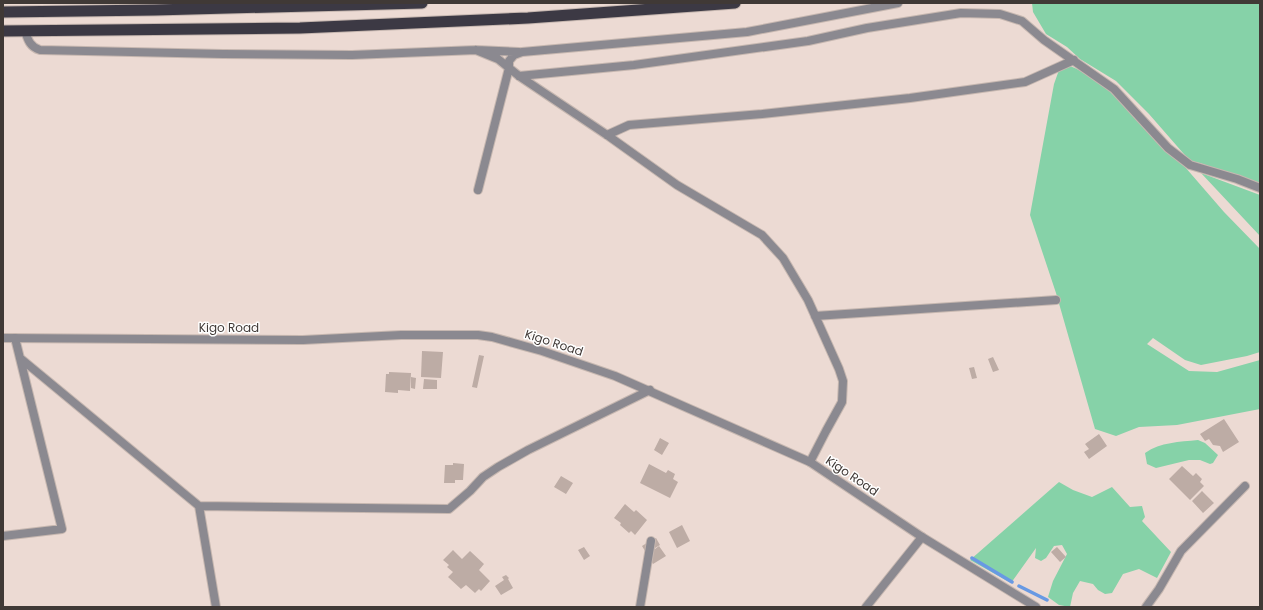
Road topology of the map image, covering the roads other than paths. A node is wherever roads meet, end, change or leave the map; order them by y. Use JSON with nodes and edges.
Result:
{"nodes":[{"id":1,"x":422,"y":3,"type":"edge"},
{"id":2,"x":736,"y":3,"type":"edge"},
{"id":3,"x":898,"y":3,"type":"edge"},
{"id":4,"x":355,"y":4,"type":"edge"},
{"id":5,"x":314,"y":5,"type":"edge"},
{"id":6,"x":3,"y":12,"type":"edge"},
{"id":7,"x":3,"y":31,"type":"edge"},
{"id":8,"x":25,"y":31,"type":"junction"},
{"id":9,"x":476,"y":50,"type":"junction"},
{"id":10,"x":522,"y":52,"type":"junction"},
{"id":11,"x":1074,"y":60,"type":"junction"},
{"id":12,"x":509,"y":68,"type":"junction"},
{"id":13,"x":519,"y":76,"type":"junction"},
{"id":14,"x":607,"y":135,"type":"junction"},
{"id":15,"x":1260,"y":188,"type":"edge"},
{"id":16,"x":478,"y":190,"type":"dead end"},
{"id":17,"x":1056,"y":300,"type":"dead end"},
{"id":18,"x":815,"y":316,"type":"junction"},
{"id":19,"x":3,"y":338,"type":"edge"},
{"id":20,"x":15,"y":338,"type":"junction"},
{"id":21,"x":20,"y":358,"type":"junction"},
{"id":22,"x":650,"y":390,"type":"junction"},
{"id":23,"x":810,"y":462,"type":"junction"},
{"id":24,"x":1245,"y":486,"type":"dead end"},
{"id":25,"x":199,"y":506,"type":"junction"},
{"id":26,"x":3,"y":536,"type":"edge"},
{"id":27,"x":922,"y":537,"type":"junction"},
{"id":28,"x":651,"y":541,"type":"dead end"},
{"id":29,"x":216,"y":607,"type":"edge"},
{"id":30,"x":640,"y":607,"type":"edge"},
{"id":31,"x":866,"y":607,"type":"edge"},
{"id":32,"x":1036,"y":607,"type":"edge"},
{"id":33,"x":1146,"y":607,"type":"edge"}],
"edges":[{"from":1,"to":4,"type":"highway"},
{"from":2,"to":8,"type":"highway"},
{"from":3,"to":10,"type":"street"},
{"from":4,"to":5,"type":"highway"},
{"from":5,"to":6,"type":"highway"},
{"from":7,"to":8,"type":"highway"},
{"from":8,"to":9,"type":"street"},
{"from":9,"to":10,"type":"street"},
{"from":9,"to":12,"type":"street"},
{"from":10,"to":12,"type":"street"},
{"from":11,"to":13,"type":"street"},
{"from":11,"to":14,"type":"street"},
{"from":11,"to":15,"type":"street"},
{"from":12,"to":13,"type":"street"},
{"from":12,"to":16,"type":"street"},
{"from":13,"to":14,"type":"street"},
{"from":14,"to":18,"type":"street"},
{"from":17,"to":18,"type":"street"},
{"from":18,"to":23,"type":"street"},
{"from":19,"to":20,"type":"street","name":"Kigo Road"},
{"from":20,"to":21,"type":"street"},
{"from":20,"to":22,"type":"street","name":"Kigo Road"},
{"from":21,"to":25,"type":"street"},
{"from":21,"to":26,"type":"street"},
{"from":22,"to":23,"type":"street","name":"Kigo Road"},
{"from":22,"to":25,"type":"street"},
{"from":23,"to":27,"type":"street","name":"Kigo Road"},
{"from":24,"to":33,"type":"street"},
{"from":25,"to":29,"type":"street"},
{"from":27,"to":31,"type":"street"},
{"from":27,"to":32,"type":"street","name":"Kigo Road"},
{"from":28,"to":30,"type":"street"}]}
